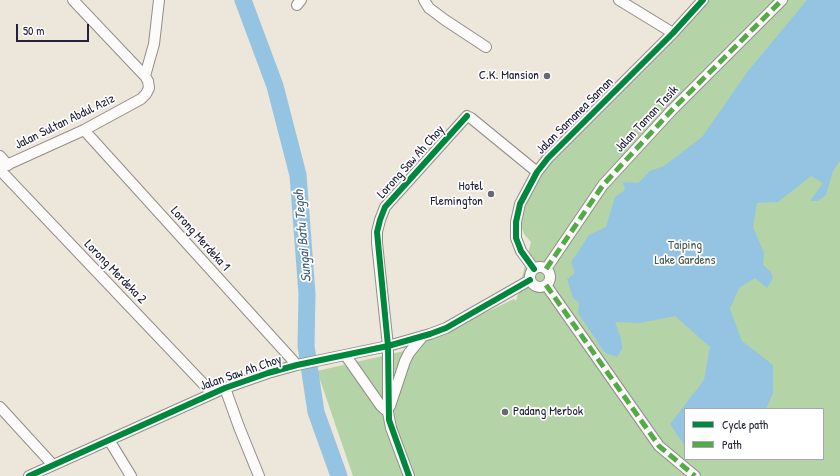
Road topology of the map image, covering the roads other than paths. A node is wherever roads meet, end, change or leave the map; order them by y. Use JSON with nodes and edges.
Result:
{"nodes":[{"id":1,"x":73,"y":0,"type":"edge"},
{"id":2,"x":159,"y":0,"type":"edge"},
{"id":3,"x":437,"y":0,"type":"edge"},
{"id":4,"x":619,"y":0,"type":"edge"},
{"id":5,"x":703,"y":0,"type":"edge"},
{"id":6,"x":782,"y":0,"type":"edge"},
{"id":7,"x":427,"y":4,"type":"edge"},
{"id":8,"x":673,"y":33,"type":"junction"},
{"id":9,"x":486,"y":47,"type":"dead end"},
{"id":10,"x":145,"y":76,"type":"junction"},
{"id":11,"x":84,"y":130,"type":"junction"},
{"id":12,"x":0,"y":156,"type":"edge"},
{"id":13,"x":3,"y":168,"type":"edge"},
{"id":14,"x":537,"y":172,"type":"junction"},
{"id":15,"x":534,"y":269,"type":"junction"},
{"id":16,"x":546,"y":269,"type":"junction"},
{"id":17,"x":530,"y":280,"type":"junction"},
{"id":18,"x":546,"y":285,"type":"junction"},
{"id":19,"x":423,"y":336,"type":"junction"},
{"id":20,"x":388,"y":346,"type":"junction"},
{"id":21,"x":346,"y":356,"type":"junction"},
{"id":22,"x":300,"y":365,"type":"junction"},
{"id":23,"x":225,"y":388,"type":"junction"},
{"id":24,"x":212,"y":393,"type":"junction"},
{"id":25,"x":0,"y":407,"type":"edge"},
{"id":26,"x":388,"y":412,"type":"junction"},
{"id":27,"x":109,"y":440,"type":"junction"},
{"id":28,"x":53,"y":465,"type":"junction"},
{"id":29,"x":29,"y":476,"type":"edge"},
{"id":30,"x":131,"y":476,"type":"edge"},
{"id":31,"x":259,"y":476,"type":"edge"},
{"id":32,"x":409,"y":476,"type":"edge"},
{"id":33,"x":695,"y":476,"type":"edge"}],
"edges":[{"from":1,"to":10,"type":"street"},
{"from":2,"to":10,"type":"street"},
{"from":3,"to":7,"type":"street"},
{"from":4,"to":8,"type":"street"},
{"from":5,"to":8,"type":"street","name":"Jalan Samanea Saman"},
{"from":6,"to":16,"type":"street","name":"Jalan Taman Tasik"},
{"from":7,"to":9,"type":"street"},
{"from":8,"to":14,"type":"street","name":"Jalan Samanea Saman"},
{"from":10,"to":11,"type":"street","name":"Jalan Sultan Abdul Aziz"},
{"from":11,"to":13,"type":"street","name":"Jalan Sultan Abdul Aziz"},
{"from":11,"to":22,"type":"street","name":"Lorong Merdeka 1"},
{"from":12,"to":13,"type":"street"},
{"from":13,"to":24,"type":"street","name":"Lorong Merdeka 2"},
{"from":14,"to":15,"type":"street","name":"Jalan Samanea Saman"},
{"from":14,"to":20,"type":"street","name":"Lorong Saw Ah Choy"},
{"from":15,"to":16,"type":"street"},
{"from":15,"to":17,"type":"street"},
{"from":16,"to":18,"type":"street"},
{"from":17,"to":18,"type":"street"},
{"from":17,"to":19,"type":"street","name":"Jalan Saw Ah Choy"},
{"from":18,"to":33,"type":"street"},
{"from":19,"to":20,"type":"street","name":"Jalan Saw Ah Choy"},
{"from":19,"to":26,"type":"street"},
{"from":20,"to":21,"type":"street","name":"Jalan Saw Ah Choy"},
{"from":20,"to":26,"type":"street","name":"Lorong Saw Ah Choy"},
{"from":21,"to":22,"type":"street","name":"Jalan Saw Ah Choy"},
{"from":21,"to":26,"type":"street"},
{"from":22,"to":23,"type":"street","name":"Jalan Saw Ah Choy"},
{"from":23,"to":24,"type":"street","name":"Jalan Saw Ah Choy"},
{"from":23,"to":31,"type":"street"},
{"from":24,"to":27,"type":"street","name":"Jalan Saw Ah Choy"},
{"from":25,"to":28,"type":"street"},
{"from":26,"to":32,"type":"street","name":"Lorong Saw Ah Choy"},
{"from":27,"to":28,"type":"street","name":"Jalan Saw Ah Choy"},
{"from":27,"to":30,"type":"street"},
{"from":28,"to":29,"type":"street","name":"Jalan Saw Ah Choy"}]}
